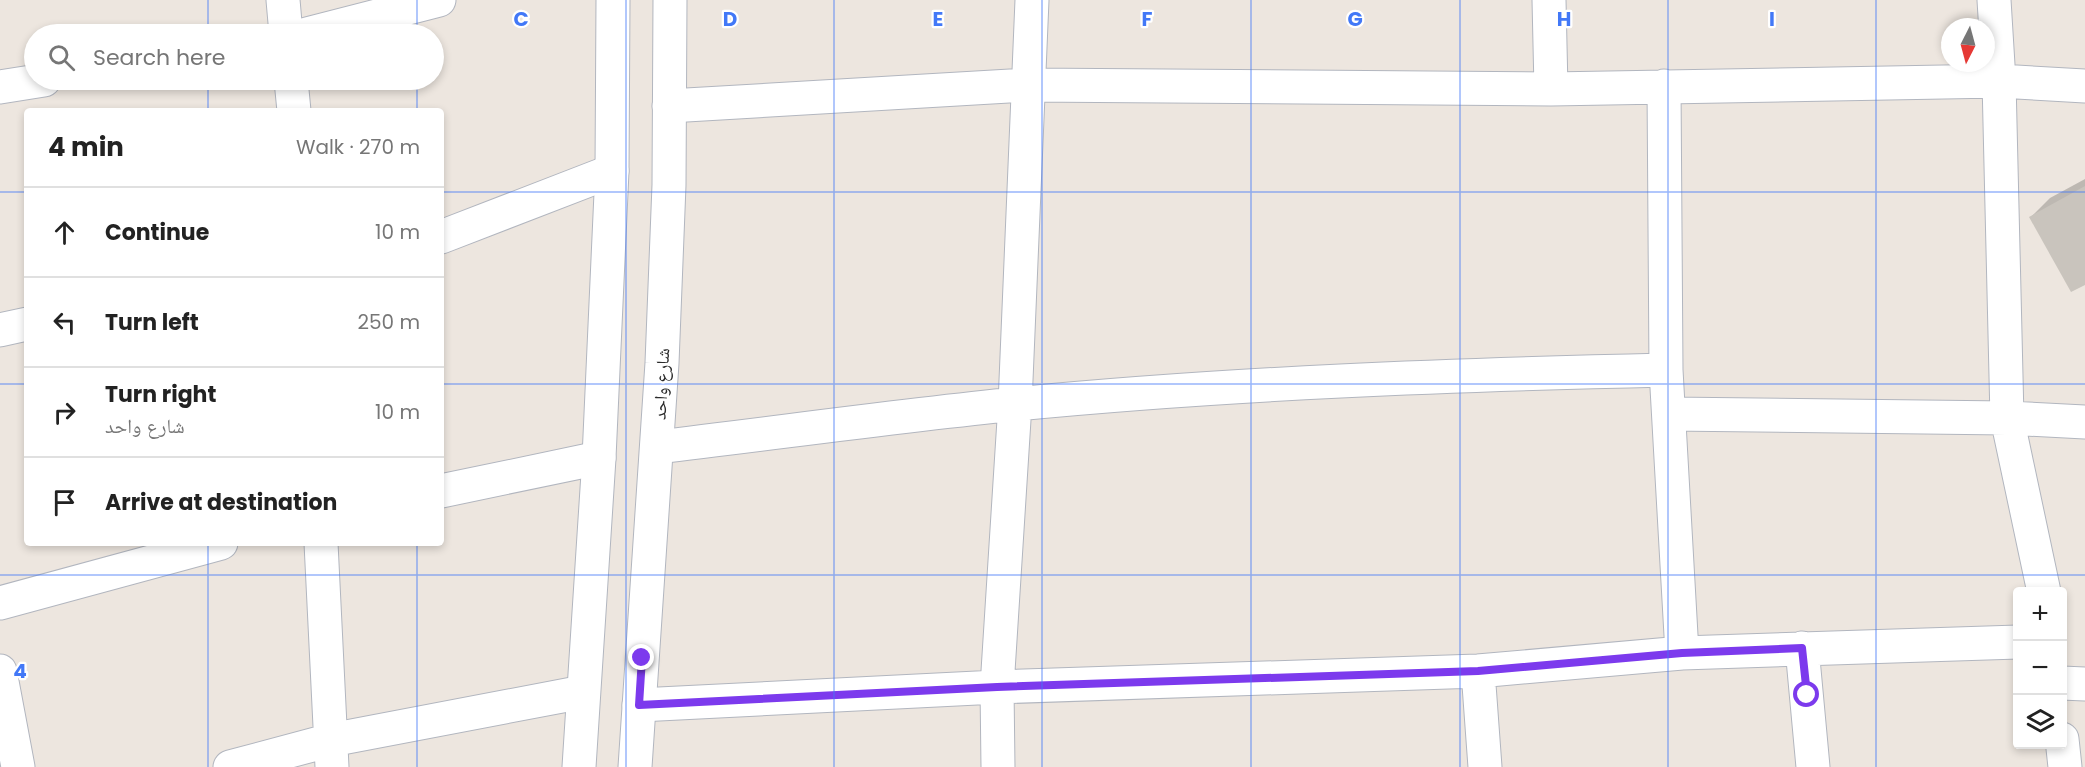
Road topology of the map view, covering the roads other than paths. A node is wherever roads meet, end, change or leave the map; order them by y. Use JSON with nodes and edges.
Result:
{"nodes":[{"id":1,"x":283,"y":0,"type":"edge"},
{"id":2,"x":439,"y":0,"type":"edge"},
{"id":3,"x":613,"y":0,"type":"edge"},
{"id":4,"x":670,"y":0,"type":"edge"},
{"id":5,"x":1032,"y":0,"type":"edge"},
{"id":6,"x":1549,"y":0,"type":"edge"},
{"id":7,"x":1994,"y":0,"type":"edge"},
{"id":8,"x":285,"y":24,"type":"edge"},
{"id":9,"x":346,"y":24,"type":"edge"},
{"id":10,"x":1999,"y":81,"type":"junction"},
{"id":11,"x":24,"y":83,"type":"edge"},
{"id":12,"x":1028,"y":85,"type":"junction"},
{"id":13,"x":1664,"y":86,"type":"junction"},
{"id":14,"x":2085,"y":86,"type":"edge"},
{"id":15,"x":0,"y":87,"type":"edge"},
{"id":16,"x":1551,"y":89,"type":"junction"},
{"id":17,"x":292,"y":90,"type":"edge"},
{"id":18,"x":669,"y":106,"type":"junction"},
{"id":19,"x":294,"y":108,"type":"edge"},
{"id":20,"x":612,"y":171,"type":"junction"},
{"id":21,"x":444,"y":236,"type":"edge"},
{"id":22,"x":24,"y":325,"type":"edge"},
{"id":23,"x":0,"y":330,"type":"edge"},
{"id":24,"x":1666,"y":370,"type":"junction"},
{"id":25,"x":1015,"y":404,"type":"junction"},
{"id":26,"x":1669,"y":414,"type":"junction"},
{"id":27,"x":2007,"y":418,"type":"junction"},
{"id":28,"x":2085,"y":422,"type":"edge"},
{"id":29,"x":657,"y":447,"type":"junction"},
{"id":30,"x":598,"y":458,"type":"junction"},
{"id":31,"x":444,"y":490,"type":"edge"},
{"id":32,"x":210,"y":546,"type":"edge"},
{"id":33,"x":321,"y":546,"type":"edge"},
{"id":34,"x":2043,"y":587,"type":"edge"},
{"id":35,"x":0,"y":603,"type":"edge"},
{"id":36,"x":2013,"y":642,"type":"edge"},
{"id":37,"x":1802,"y":648,"type":"junction"},
{"id":38,"x":1682,"y":653,"type":"junction"},
{"id":39,"x":0,"y":671,"type":"edge"},
{"id":40,"x":1478,"y":671,"type":"junction"},
{"id":41,"x":2067,"y":683,"type":"edge"},
{"id":42,"x":2085,"y":684,"type":"edge"},
{"id":43,"x":997,"y":687,"type":"junction"},
{"id":44,"x":583,"y":692,"type":"junction"},
{"id":45,"x":639,"y":705,"type":"junction"},
{"id":46,"x":2063,"y":749,"type":"edge"},
{"id":47,"x":332,"y":754,"type":"edge"},
{"id":48,"x":18,"y":767,"type":"edge"},
{"id":49,"x":230,"y":767,"type":"edge"},
{"id":50,"x":579,"y":767,"type":"edge"},
{"id":51,"x":635,"y":767,"type":"edge"},
{"id":52,"x":998,"y":767,"type":"edge"},
{"id":53,"x":1485,"y":767,"type":"edge"},
{"id":54,"x":1813,"y":767,"type":"edge"},
{"id":55,"x":2065,"y":767,"type":"edge"}],
"edges":[{"from":1,"to":8,"type":"street"},
{"from":2,"to":9,"type":"street"},
{"from":3,"to":20,"type":"street"},
{"from":4,"to":18,"type":"street","name":"شارع واحد"},
{"from":5,"to":12,"type":"street"},
{"from":6,"to":16,"type":"street"},
{"from":7,"to":10,"type":"street"},
{"from":10,"to":13,"type":"street"},
{"from":10,"to":14,"type":"street"},
{"from":10,"to":27,"type":"street"},
{"from":11,"to":15,"type":"street"},
{"from":12,"to":16,"type":"street"},
{"from":12,"to":18,"type":"street"},
{"from":12,"to":25,"type":"street"},
{"from":13,"to":16,"type":"street"},
{"from":13,"to":24,"type":"street"},
{"from":17,"to":19,"type":"street"},
{"from":18,"to":29,"type":"street","name":"شارع واحد"},
{"from":20,"to":21,"type":"street"},
{"from":20,"to":30,"type":"street"},
{"from":22,"to":23,"type":"street"},
{"from":24,"to":25,"type":"street"},
{"from":24,"to":26,"type":"street"},
{"from":25,"to":29,"type":"street"},
{"from":25,"to":43,"type":"street"},
{"from":26,"to":27,"type":"street"},
{"from":26,"to":38,"type":"street"},
{"from":27,"to":28,"type":"street"},
{"from":27,"to":34,"type":"street"},
{"from":29,"to":45,"type":"street","name":"شارع واحد"},
{"from":30,"to":31,"type":"street"},
{"from":30,"to":44,"type":"street"},
{"from":32,"to":35,"type":"street"},
{"from":33,"to":47,"type":"street"},
{"from":36,"to":37,"type":"street"},
{"from":37,"to":38,"type":"street"},
{"from":37,"to":54,"type":"street"},
{"from":38,"to":40,"type":"street"},
{"from":39,"to":48,"type":"street"},
{"from":40,"to":43,"type":"street"},
{"from":40,"to":53,"type":"street"},
{"from":41,"to":42,"type":"street"},
{"from":43,"to":45,"type":"street"},
{"from":43,"to":52,"type":"street"},
{"from":44,"to":47,"type":"street"},
{"from":44,"to":50,"type":"street"},
{"from":45,"to":51,"type":"street","name":"شارع واحد"},
{"from":46,"to":55,"type":"street"},
{"from":47,"to":49,"type":"street"}]}
